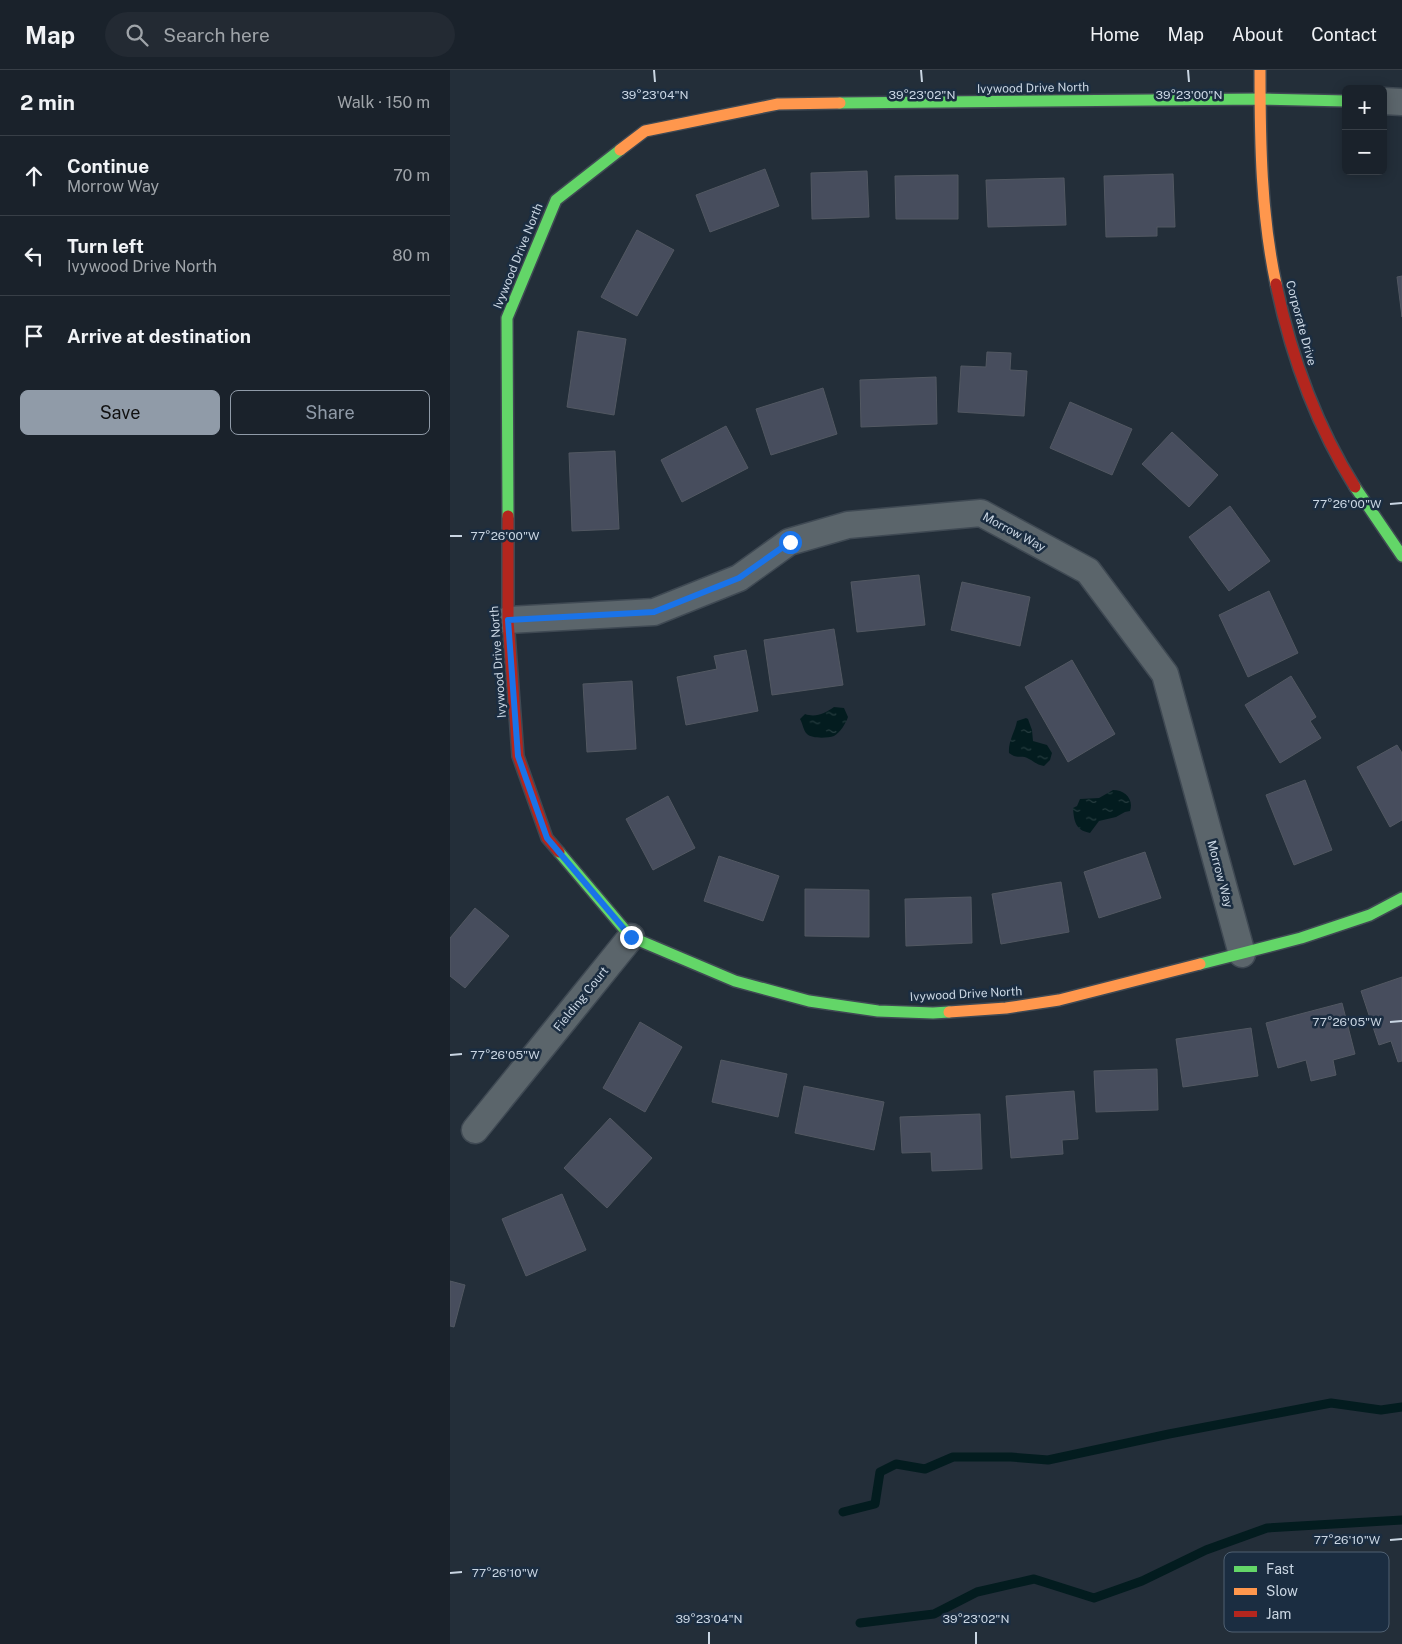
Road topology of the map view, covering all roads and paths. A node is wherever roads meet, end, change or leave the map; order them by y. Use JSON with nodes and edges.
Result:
{"nodes":[{"id":1,"x":1260,"y":70,"type":"edge"},
{"id":2,"x":1260,"y":99,"type":"junction"},
{"id":3,"x":1342,"y":101,"type":"edge"},
{"id":4,"x":1387,"y":101,"type":"edge"},
{"id":5,"x":1402,"y":102,"type":"edge"},
{"id":6,"x":1402,"y":556,"type":"edge"},
{"id":7,"x":508,"y":620,"type":"junction"},
{"id":8,"x":1402,"y":898,"type":"edge"},
{"id":9,"x":631,"y":937,"type":"junction"},
{"id":10,"x":1242,"y":954,"type":"junction"},
{"id":11,"x":474,"y":1130,"type":"dead end"}],
"edges":[{"from":1,"to":2,"type":"street","name":"Corporate Drive"},
{"from":2,"to":3,"type":"street","name":"Ivywood Drive North"},
{"from":2,"to":6,"type":"street","name":"Corporate Drive"},
{"from":2,"to":7,"type":"street","name":"Ivywood Drive North"},
{"from":4,"to":5,"type":"street"},
{"from":7,"to":9,"type":"street","name":"Ivywood Drive North"},
{"from":7,"to":10,"type":"street","name":"Morrow Way"},
{"from":8,"to":10,"type":"street","name":"Ivywood Drive North"},
{"from":9,"to":10,"type":"street","name":"Ivywood Drive North"},
{"from":9,"to":11,"type":"street","name":"Fielding Court"}]}
